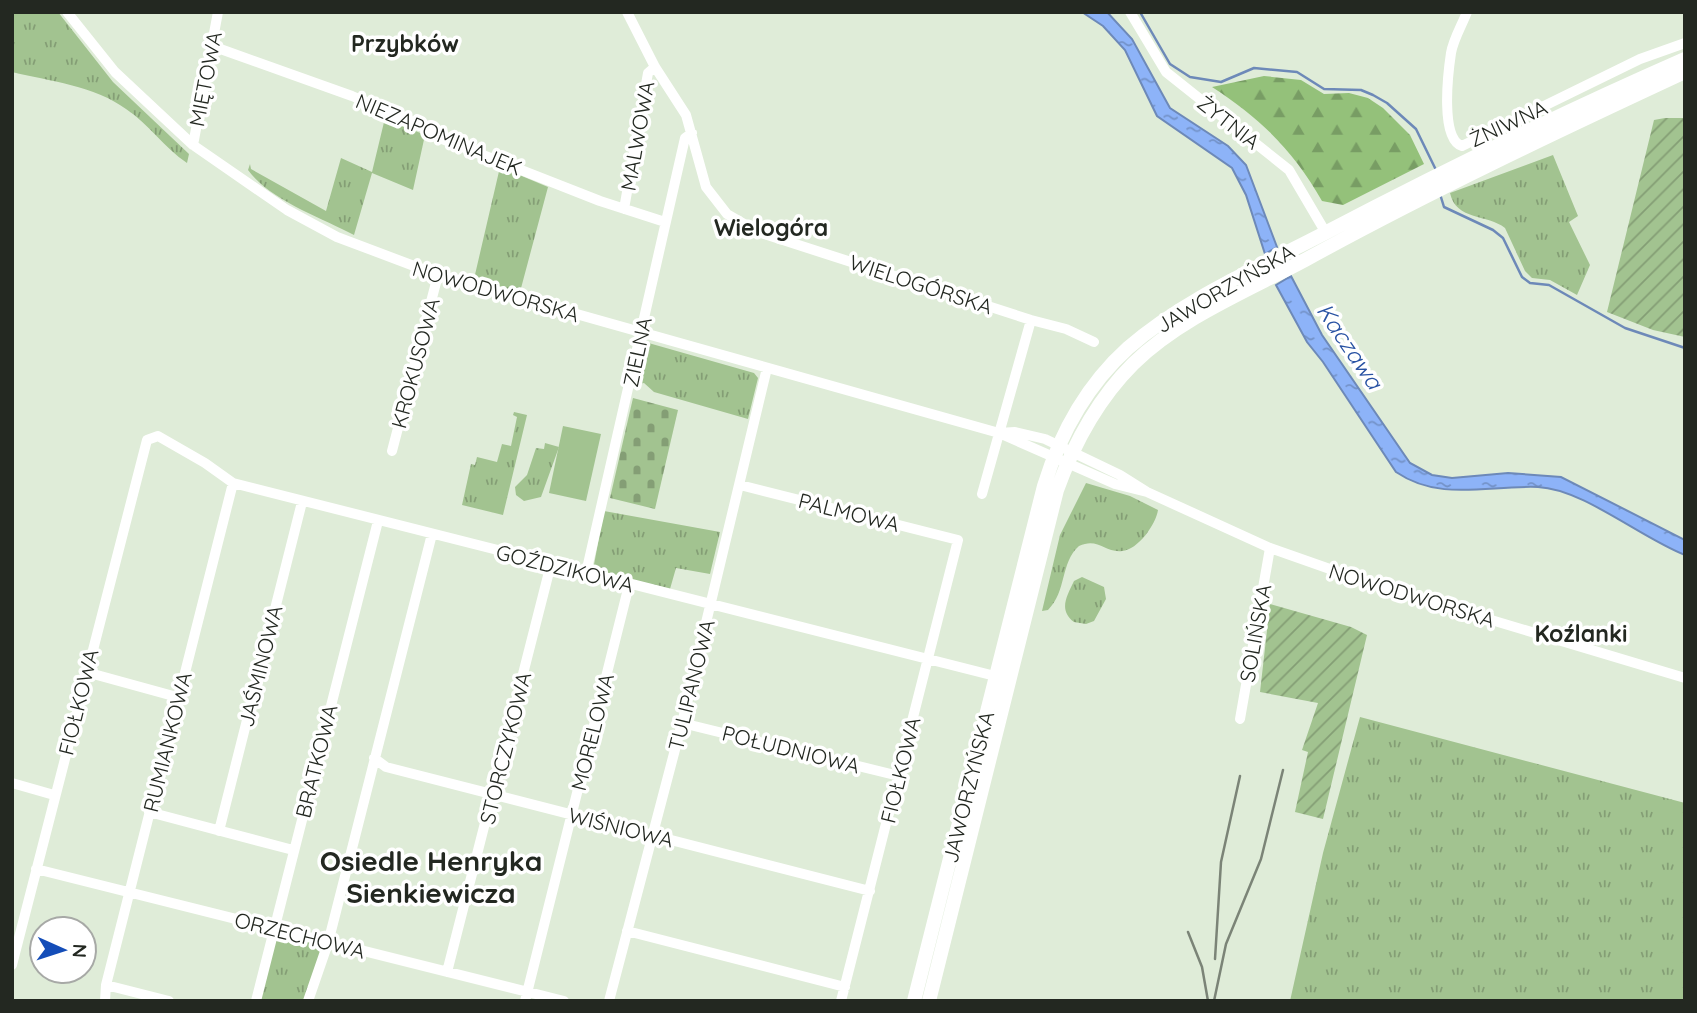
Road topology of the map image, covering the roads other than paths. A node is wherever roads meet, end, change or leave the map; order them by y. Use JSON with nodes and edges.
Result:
{"nodes":[{"id":1,"x":67,"y":12,"type":"edge"},
{"id":2,"x":218,"y":12,"type":"edge"},
{"id":3,"x":627,"y":12,"type":"edge"},
{"id":4,"x":1130,"y":12,"type":"edge"},
{"id":5,"x":1467,"y":12,"type":"edge"},
{"id":6,"x":1685,"y":43,"type":"edge"},
{"id":7,"x":212,"y":46,"type":"junction"},
{"id":8,"x":1685,"y":59,"type":"edge"},
{"id":9,"x":655,"y":66,"type":"junction"},
{"id":10,"x":1685,"y":72,"type":"edge"},
{"id":11,"x":692,"y":133,"type":"junction"},
{"id":12,"x":192,"y":145,"type":"junction"},
{"id":13,"x":1439,"y":180,"type":"junction"},
{"id":14,"x":624,"y":209,"type":"junction"},
{"id":15,"x":666,"y":222,"type":"junction"},
{"id":16,"x":1326,"y":233,"type":"junction"},
{"id":17,"x":1302,"y":253,"type":"junction"},
{"id":18,"x":438,"y":275,"type":"junction"},
{"id":19,"x":1031,"y":320,"type":"junction"},
{"id":20,"x":641,"y":333,"type":"junction"},
{"id":21,"x":1094,"y":342,"type":"dead end"},
{"id":22,"x":768,"y":368,"type":"junction"},
{"id":23,"x":999,"y":433,"type":"junction"},
{"id":24,"x":147,"y":440,"type":"joint"},
{"id":25,"x":391,"y":452,"type":"dead end"},
{"id":26,"x":1062,"y":455,"type":"junction"},
{"id":27,"x":233,"y":483,"type":"junction"},
{"id":28,"x":740,"y":485,"type":"junction"},
{"id":29,"x":982,"y":494,"type":"dead end"},
{"id":30,"x":302,"y":502,"type":"junction"},
{"id":31,"x":378,"y":521,"type":"junction"},
{"id":32,"x":432,"y":534,"type":"junction"},
{"id":33,"x":958,"y":540,"type":"joint"},
{"id":34,"x":1270,"y":548,"type":"junction"},
{"id":35,"x":551,"y":564,"type":"junction"},
{"id":36,"x":586,"y":573,"type":"junction"},
{"id":37,"x":629,"y":585,"type":"junction"},
{"id":38,"x":711,"y":604,"type":"junction"},
{"id":39,"x":927,"y":660,"type":"junction"},
{"id":40,"x":86,"y":671,"type":"junction"},
{"id":41,"x":995,"y":676,"type":"junction"},
{"id":42,"x":1685,"y":678,"type":"edge"},
{"id":43,"x":177,"y":697,"type":"junction"},
{"id":44,"x":1241,"y":719,"type":"dead end"},
{"id":45,"x":682,"y":723,"type":"junction"},
{"id":46,"x":374,"y":758,"type":"junction"},
{"id":47,"x":899,"y":776,"type":"junction"},
{"id":48,"x":12,"y":783,"type":"edge"},
{"id":49,"x":54,"y":795,"type":"junction"},
{"id":50,"x":494,"y":795,"type":"junction"},
{"id":51,"x":149,"y":812,"type":"junction"},
{"id":52,"x":572,"y":814,"type":"junction"},
{"id":53,"x":219,"y":831,"type":"junction"},
{"id":54,"x":652,"y":835,"type":"junction"},
{"id":55,"x":293,"y":850,"type":"junction"},
{"id":56,"x":36,"y":869,"type":"junction"},
{"id":57,"x":870,"y":891,"type":"junction"},
{"id":58,"x":130,"y":892,"type":"junction"},
{"id":59,"x":274,"y":928,"type":"junction"},
{"id":60,"x":627,"y":931,"type":"junction"},
{"id":61,"x":328,"y":943,"type":"junction"},
{"id":62,"x":12,"y":965,"type":"edge"},
{"id":63,"x":447,"y":972,"type":"junction"},
{"id":64,"x":106,"y":985,"type":"junction"},
{"id":65,"x":845,"y":987,"type":"junction"},
{"id":66,"x":526,"y":996,"type":"edge"},
{"id":67,"x":105,"y":1001,"type":"edge"},
{"id":68,"x":169,"y":1001,"type":"edge"},
{"id":69,"x":256,"y":1001,"type":"edge"},
{"id":70,"x":308,"y":1001,"type":"edge"},
{"id":71,"x":564,"y":1001,"type":"edge"},
{"id":72,"x":609,"y":1001,"type":"edge"},
{"id":73,"x":841,"y":1001,"type":"edge"},
{"id":74,"x":914,"y":1001,"type":"edge"},
{"id":75,"x":929,"y":1001,"type":"edge"}],
"edges":[{"from":1,"to":12,"type":"street","name":"NOWODWORSKA"},
{"from":2,"to":7,"type":"street","name":"MIĘTOWA"},
{"from":3,"to":9,"type":"street","name":"WIELOGÓRSKA"},
{"from":4,"to":16,"type":"street","name":"ŻYTNIA"},
{"from":5,"to":6,"type":"street","name":"ŻNIWNA"},
{"from":7,"to":12,"type":"street","name":"MIĘTOWA"},
{"from":7,"to":14,"type":"street","name":"NIEZAPOMINAJEK"},
{"from":8,"to":13,"type":"main road","name":"JAWORZYŃSKA"},
{"from":9,"to":11,"type":"street","name":"WIELOGÓRSKA"},
{"from":9,"to":14,"type":"street","name":"MALWOWA"},
{"from":10,"to":13,"type":"main road","name":"JAWORZYŃSKA"},
{"from":11,"to":15,"type":"street","name":"ZIELNA"},
{"from":11,"to":19,"type":"street","name":"WIELOGÓRSKA"},
{"from":12,"to":18,"type":"street","name":"NOWODWORSKA"},
{"from":13,"to":16,"type":"main road","name":"JAWORZYŃSKA"},
{"from":13,"to":17,"type":"main road","name":"JAWORZYŃSKA"},
{"from":14,"to":15,"type":"street","name":"NIEZAPOMINAJEK"},
{"from":15,"to":20,"type":"street","name":"ZIELNA"},
{"from":16,"to":17,"type":"main road","name":"JAWORZYŃSKA"},
{"from":17,"to":26,"type":"main road","name":"JAWORZYŃSKA"},
{"from":18,"to":20,"type":"street","name":"NOWODWORSKA"},
{"from":18,"to":25,"type":"street","name":"KROKUSOWA"},
{"from":19,"to":21,"type":"street","name":"WIELOGÓRSKA"},
{"from":19,"to":23,"type":"street"},
{"from":20,"to":22,"type":"street","name":"NOWODWORSKA"},
{"from":20,"to":36,"type":"street","name":"ZIELNA"},
{"from":22,"to":23,"type":"street","name":"NOWODWORSKA"},
{"from":22,"to":28,"type":"street","name":"TULIPANOWA"},
{"from":23,"to":26,"type":"street","name":"NOWODWORSKA"},
{"from":23,"to":29,"type":"street"},
{"from":24,"to":27,"type":"street","name":"GOŹDZIKOWA"},
{"from":24,"to":40,"type":"street","name":"FIOŁKOWA"},
{"from":26,"to":34,"type":"street","name":"NOWODWORSKA"},
{"from":26,"to":41,"type":"main road","name":"JAWORZYŃSKA"},
{"from":26,"to":75,"type":"main road","name":"JAWORZYŃSKA"},
{"from":27,"to":30,"type":"street","name":"GOŹDZIKOWA"},
{"from":27,"to":43,"type":"street","name":"RUMIANKOWA"},
{"from":28,"to":33,"type":"street","name":"PALMOWA"},
{"from":28,"to":38,"type":"street","name":"TULIPANOWA"},
{"from":30,"to":31,"type":"street","name":"GOŹDZIKOWA"},
{"from":30,"to":53,"type":"street","name":"JAŚMINOWA"},
{"from":31,"to":32,"type":"street","name":"GOŹDZIKOWA"},
{"from":31,"to":55,"type":"street","name":"BRATKOWA"},
{"from":32,"to":35,"type":"street","name":"GOŹDZIKOWA"},
{"from":32,"to":46,"type":"street"},
{"from":33,"to":39,"type":"street","name":"FIOŁKOWA"},
{"from":34,"to":42,"type":"street","name":"NOWODWORSKA"},
{"from":34,"to":44,"type":"street","name":"SOLIŃSKA"},
{"from":35,"to":36,"type":"street","name":"GOŹDZIKOWA"},
{"from":35,"to":50,"type":"street","name":"STORCZYKOWA"},
{"from":36,"to":37,"type":"street","name":"GOŹDZIKOWA"},
{"from":37,"to":38,"type":"street","name":"GOŹDZIKOWA"},
{"from":37,"to":52,"type":"street","name":"MORELOWA"},
{"from":38,"to":39,"type":"street","name":"GOŹDZIKOWA"},
{"from":38,"to":45,"type":"street","name":"TULIPANOWA"},
{"from":39,"to":41,"type":"street","name":"GOŹDZIKOWA"},
{"from":39,"to":47,"type":"street","name":"FIOŁKOWA"},
{"from":40,"to":43,"type":"street"},
{"from":40,"to":49,"type":"street","name":"FIOŁKOWA"},
{"from":41,"to":74,"type":"main road","name":"JAWORZYŃSKA"},
{"from":43,"to":51,"type":"street","name":"RUMIANKOWA"},
{"from":45,"to":47,"type":"street","name":"POŁUDNIOWA"},
{"from":45,"to":54,"type":"street","name":"TULIPANOWA"},
{"from":46,"to":50,"type":"street","name":"WIŚNIOWA"},
{"from":46,"to":61,"type":"street"},
{"from":47,"to":57,"type":"street","name":"FIOŁKOWA"},
{"from":48,"to":49,"type":"street"},
{"from":49,"to":56,"type":"street","name":"FIOŁKOWA"},
{"from":50,"to":52,"type":"street","name":"WIŚNIOWA"},
{"from":50,"to":63,"type":"street","name":"STORCZYKOWA"},
{"from":51,"to":53,"type":"street"},
{"from":51,"to":58,"type":"street","name":"RUMIANKOWA"},
{"from":52,"to":54,"type":"street","name":"WIŚNIOWA"},
{"from":52,"to":66,"type":"street","name":"MORELOWA"},
{"from":53,"to":55,"type":"street"},
{"from":54,"to":57,"type":"street","name":"WIŚNIOWA"},
{"from":54,"to":60,"type":"street","name":"TULIPANOWA"},
{"from":55,"to":59,"type":"street","name":"BRATKOWA"},
{"from":56,"to":58,"type":"street","name":"ORZECHOWA"},
{"from":56,"to":62,"type":"street","name":"FIOŁKOWA"},
{"from":57,"to":65,"type":"street","name":"FIOŁKOWA"},
{"from":58,"to":59,"type":"street","name":"ORZECHOWA"},
{"from":58,"to":64,"type":"street","name":"RUMIANKOWA"},
{"from":59,"to":61,"type":"street","name":"ORZECHOWA"},
{"from":59,"to":69,"type":"street","name":"BRATKOWA"},
{"from":60,"to":65,"type":"street"},
{"from":60,"to":72,"type":"street","name":"TULIPANOWA"},
{"from":61,"to":63,"type":"street","name":"ORZECHOWA"},
{"from":61,"to":70,"type":"street"},
{"from":63,"to":66,"type":"street","name":"ORZECHOWA"},
{"from":64,"to":67,"type":"street","name":"RUMIANKOWA"},
{"from":64,"to":68,"type":"street"},
{"from":65,"to":73,"type":"street","name":"FIOŁKOWA"},
{"from":66,"to":71,"type":"street","name":"ORZECHOWA"}]}
